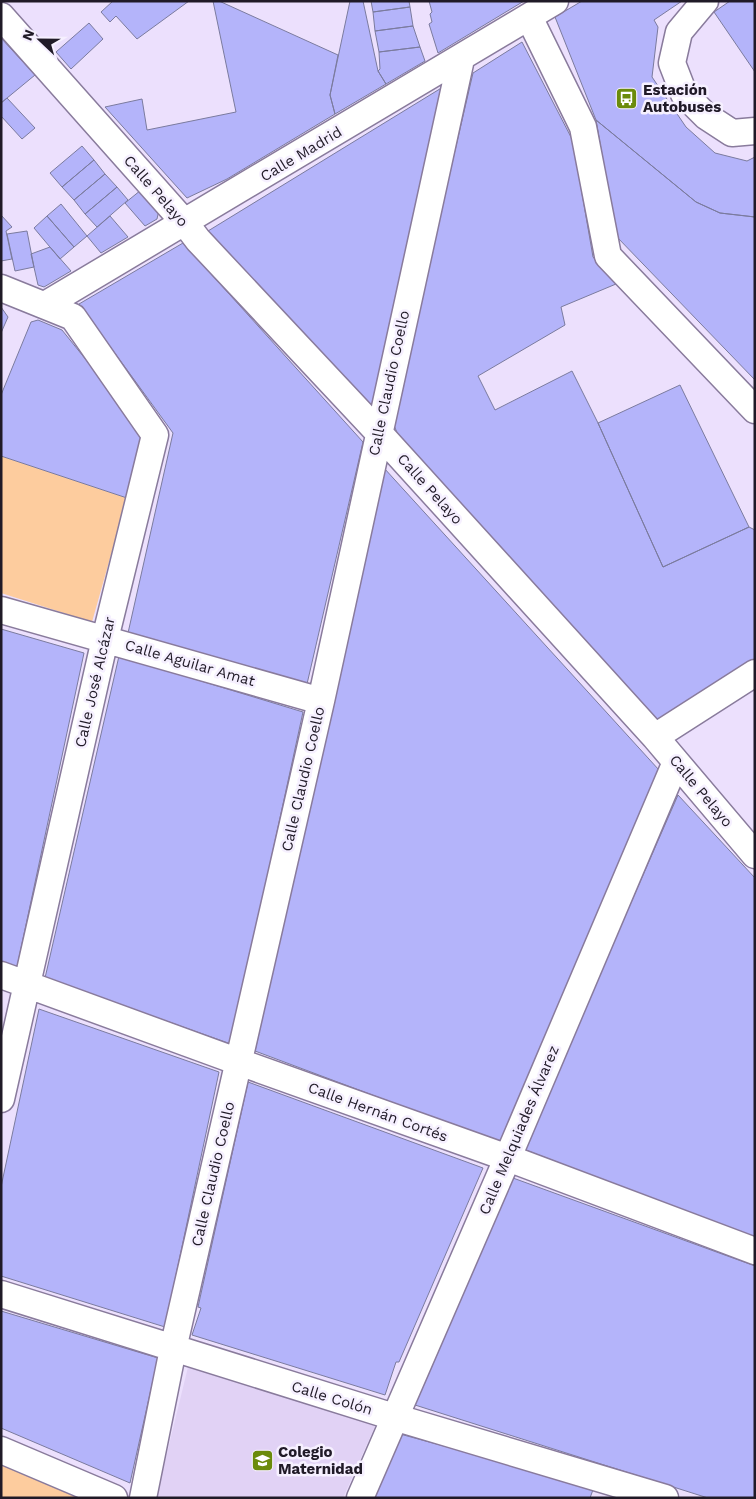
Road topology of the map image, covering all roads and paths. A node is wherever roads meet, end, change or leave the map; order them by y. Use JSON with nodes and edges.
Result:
{"nodes":[{"id":1,"x":556,"y":1,"type":"edge"},
{"id":2,"x":705,"y":1,"type":"edge"},
{"id":3,"x":1,"y":16,"type":"edge"},
{"id":4,"x":529,"y":17,"type":"junction"},
{"id":5,"x":461,"y":59,"type":"junction"},
{"id":6,"x":755,"y":131,"type":"edge"},
{"id":7,"x":185,"y":223,"type":"junction"},
{"id":8,"x":1,"y":288,"type":"edge"},
{"id":9,"x":46,"y":305,"type":"junction"},
{"id":10,"x":755,"y":410,"type":"edge"},
{"id":11,"x":378,"y":432,"type":"junction"},
{"id":12,"x":1,"y":610,"type":"edge"},
{"id":13,"x":105,"y":639,"type":"junction"},
{"id":14,"x":755,"y":673,"type":"edge"},
{"id":15,"x":321,"y":701,"type":"junction"},
{"id":16,"x":655,"y":737,"type":"junction"},
{"id":17,"x":676,"y":762,"type":"junction"},
{"id":18,"x":755,"y":855,"type":"edge"},
{"id":19,"x":1,"y":975,"type":"edge"},
{"id":20,"x":27,"y":984,"type":"junction"},
{"id":21,"x":239,"y":1062,"type":"junction"},
{"id":22,"x":1,"y":1099,"type":"edge"},
{"id":23,"x":508,"y":1158,"type":"junction"},
{"id":24,"x":755,"y":1251,"type":"edge"},
{"id":25,"x":1,"y":1294,"type":"edge"},
{"id":26,"x":173,"y":1349,"type":"junction"},
{"id":27,"x":394,"y":1417,"type":"junction"},
{"id":28,"x":1,"y":1450,"type":"edge"},
{"id":29,"x":611,"y":1490,"type":"edge"},
{"id":30,"x":114,"y":1498,"type":"edge"},
{"id":31,"x":143,"y":1498,"type":"edge"},
{"id":32,"x":360,"y":1498,"type":"edge"},
{"id":33,"x":664,"y":1498,"type":"edge"}],
"edges":[{"from":1,"to":4,"type":"street","name":"Calle Madrid"},
{"from":2,"to":6,"type":"street"},
{"from":3,"to":7,"type":"street","name":"Calle Pelayo"},
{"from":4,"to":5,"type":"street","name":"Calle Madrid"},
{"from":4,"to":10,"type":"street"},
{"from":5,"to":7,"type":"street","name":"Calle Madrid"},
{"from":5,"to":11,"type":"street","name":"Calle Claudio Coello"},
{"from":7,"to":9,"type":"street","name":"Calle Madrid"},
{"from":7,"to":11,"type":"street","name":"Calle Pelayo"},
{"from":8,"to":9,"type":"street","name":"Calle José Alcázar"},
{"from":9,"to":13,"type":"street","name":"Calle José Alcázar"},
{"from":11,"to":15,"type":"street","name":"Calle Claudio Coello"},
{"from":11,"to":16,"type":"street","name":"Calle Pelayo"},
{"from":12,"to":13,"type":"street","name":"Calle Aguilar Amat"},
{"from":13,"to":15,"type":"street","name":"Calle Aguilar Amat"},
{"from":13,"to":20,"type":"street","name":"Calle José Alcázar"},
{"from":14,"to":16,"type":"street"},
{"from":15,"to":21,"type":"street","name":"Calle Claudio Coello"},
{"from":16,"to":17,"type":"street","name":"Calle Pelayo"},
{"from":17,"to":18,"type":"street","name":"Calle Pelayo"},
{"from":17,"to":23,"type":"street","name":"Calle Melquiades Álvarez"},
{"from":19,"to":20,"type":"street","name":"Calle Hernán Cortés"},
{"from":20,"to":21,"type":"street","name":"Calle Hernán Cortés"},
{"from":20,"to":22,"type":"street","name":"Calle José Alcázar"},
{"from":21,"to":23,"type":"street","name":"Calle Hernán Cortés"},
{"from":21,"to":26,"type":"street","name":"Calle Claudio Coello"},
{"from":23,"to":24,"type":"street","name":"Calle Hernán Cortés"},
{"from":23,"to":27,"type":"street","name":"Calle Melquiades Álvarez"},
{"from":25,"to":26,"type":"street","name":"Calle Colón"},
{"from":26,"to":27,"type":"street","name":"Calle Colón"},
{"from":26,"to":31,"type":"street","name":"Calle Claudio Coello"},
{"from":27,"to":29,"type":"street","name":"Calle Colón"},
{"from":27,"to":32,"type":"street","name":"Calle Melquiades Álvarez"},
{"from":28,"to":30,"type":"street"},
{"from":29,"to":33,"type":"street","name":"Calle Colón"}]}
